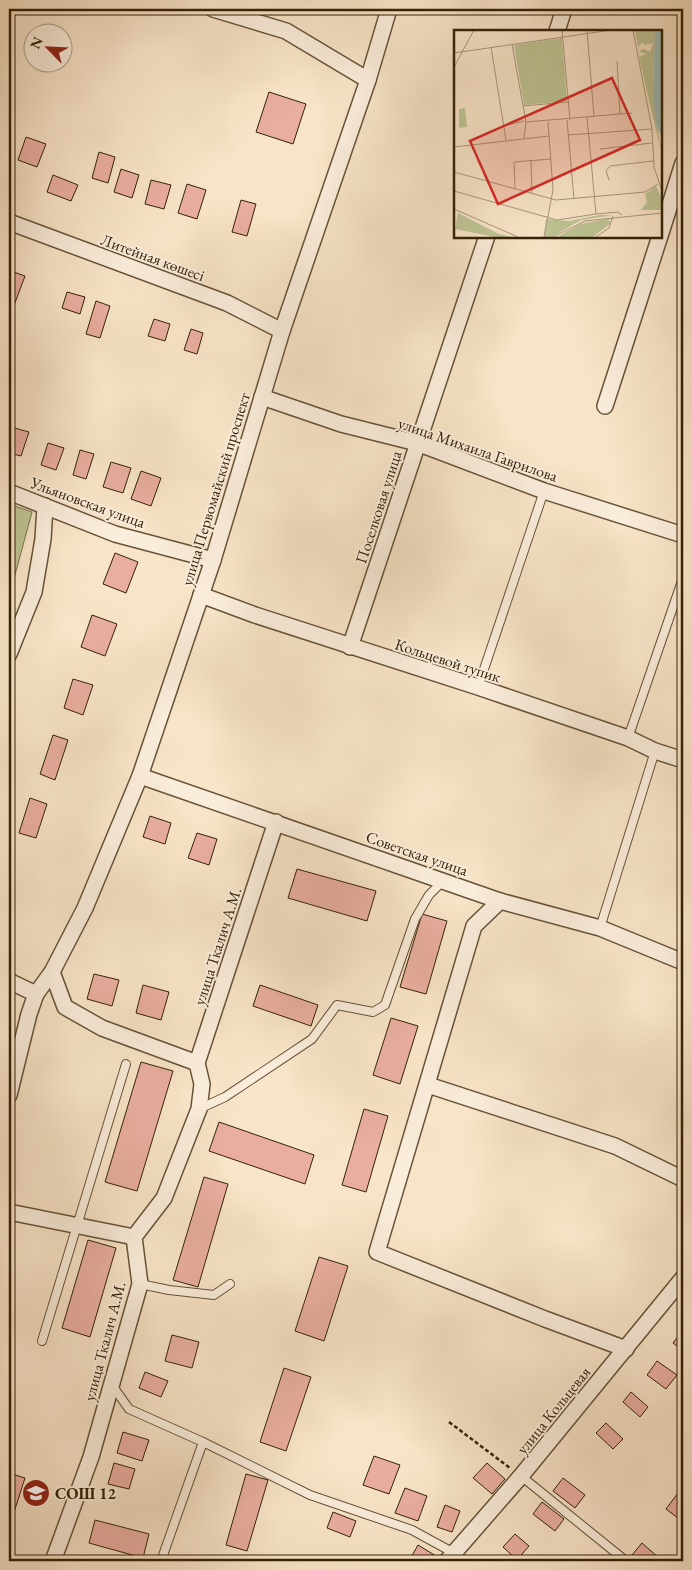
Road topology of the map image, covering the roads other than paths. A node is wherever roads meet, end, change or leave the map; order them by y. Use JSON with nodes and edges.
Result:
{"nodes":[{"id":1,"x":213,"y":9,"type":"edge"},
{"id":2,"x":389,"y":9,"type":"edge"},
{"id":3,"x":564,"y":9,"type":"edge"},
{"id":4,"x":557,"y":30,"type":"edge"},
{"id":5,"x":368,"y":80,"type":"junction"},
{"id":6,"x":683,"y":163,"type":"edge"},
{"id":7,"x":9,"y":222,"type":"edge"},
{"id":8,"x":662,"y":229,"type":"edge"},
{"id":9,"x":486,"y":238,"type":"edge"},
{"id":10,"x":659,"y":238,"type":"edge"},
{"id":11,"x":282,"y":331,"type":"junction"},
{"id":12,"x":262,"y":397,"type":"junction"},
{"id":13,"x":606,"y":406,"type":"dead end"},
{"id":14,"x":417,"y":443,"type":"junction"},
{"id":15,"x":544,"y":491,"type":"junction"},
{"id":16,"x":9,"y":492,"type":"edge"},
{"id":17,"x":46,"y":506,"type":"junction"},
{"id":18,"x":683,"y":535,"type":"edge"},
{"id":19,"x":213,"y":560,"type":"junction"},
{"id":20,"x":683,"y":578,"type":"edge"},
{"id":21,"x":201,"y":595,"type":"junction"},
{"id":22,"x":350,"y":647,"type":"junction"},
{"id":23,"x":9,"y":654,"type":"edge"},
{"id":24,"x":478,"y":687,"type":"junction"},
{"id":25,"x":628,"y":738,"type":"junction"},
{"id":26,"x":656,"y":751,"type":"junction"},
{"id":27,"x":683,"y":760,"type":"edge"},
{"id":28,"x":140,"y":776,"type":"junction"},
{"id":29,"x":276,"y":822,"type":"junction"},
{"id":30,"x":443,"y":881,"type":"junction"},
{"id":31,"x":500,"y":901,"type":"junction"},
{"id":32,"x":600,"y":928,"type":"junction"},
{"id":33,"x":683,"y":962,"type":"edge"},
{"id":34,"x":52,"y":972,"type":"junction"},
{"id":35,"x":9,"y":981,"type":"edge"},
{"id":36,"x":36,"y":994,"type":"junction"},
{"id":37,"x":197,"y":1063,"type":"junction"},
{"id":38,"x":126,"y":1064,"type":"dead end"},
{"id":39,"x":428,"y":1085,"type":"junction"},
{"id":40,"x":9,"y":1095,"type":"edge"},
{"id":41,"x":200,"y":1109,"type":"junction"},
{"id":42,"x":683,"y":1179,"type":"edge"},
{"id":43,"x":9,"y":1212,"type":"edge"},
{"id":44,"x":76,"y":1225,"type":"junction"},
{"id":45,"x":134,"y":1237,"type":"junction"},
{"id":46,"x":683,"y":1278,"type":"edge"},
{"id":47,"x":140,"y":1284,"type":"junction"},
{"id":48,"x":230,"y":1284,"type":"dead end"},
{"id":49,"x":42,"y":1341,"type":"dead end"},
{"id":50,"x":626,"y":1349,"type":"junction"},
{"id":51,"x":111,"y":1384,"type":"junction"},
{"id":52,"x":203,"y":1442,"type":"junction"},
{"id":53,"x":521,"y":1476,"type":"junction"},
{"id":54,"x":451,"y":1557,"type":"edge"},
{"id":55,"x":53,"y":1561,"type":"edge"},
{"id":56,"x":161,"y":1561,"type":"edge"},
{"id":57,"x":626,"y":1561,"type":"edge"}],
"edges":[{"from":1,"to":5,"type":"street"},
{"from":2,"to":5,"type":"street","name":"улица Первомайский проспект"},
{"from":3,"to":4,"type":"street"},
{"from":5,"to":11,"type":"street","name":"улица Первомайский проспект"},
{"from":6,"to":8,"type":"street"},
{"from":7,"to":11,"type":"street","name":"Литейная көшесі"},
{"from":9,"to":14,"type":"street","name":"Поселковая улица"},
{"from":10,"to":13,"type":"street"},
{"from":11,"to":12,"type":"street","name":"улица Первомайский проспект"},
{"from":12,"to":14,"type":"street","name":"улица Михаила Гаврилова"},
{"from":12,"to":19,"type":"street","name":"улица Первомайский проспект"},
{"from":14,"to":15,"type":"street","name":"улица Михаила Гаврилова"},
{"from":14,"to":22,"type":"street","name":"Поселковая улица"},
{"from":15,"to":18,"type":"street","name":"улица Михаила Гаврилова"},
{"from":15,"to":24,"type":"lane"},
{"from":16,"to":17,"type":"street","name":"Ульяновская улица"},
{"from":17,"to":19,"type":"street","name":"Ульяновская улица"},
{"from":17,"to":23,"type":"street"},
{"from":19,"to":21,"type":"street","name":"улица Первомайский проспект"},
{"from":20,"to":25,"type":"lane"},
{"from":21,"to":22,"type":"street","name":"Кольцевой тупик"},
{"from":21,"to":28,"type":"street","name":"улица Первомайский проспект"},
{"from":22,"to":24,"type":"street","name":"Кольцевой тупик"},
{"from":24,"to":25,"type":"street","name":"Кольцевой тупик"},
{"from":25,"to":26,"type":"street","name":"Кольцевой тупик"},
{"from":26,"to":27,"type":"street","name":"Кольцевой тупик"},
{"from":26,"to":32,"type":"lane"},
{"from":28,"to":29,"type":"street","name":"Советская улица"},
{"from":28,"to":34,"type":"street","name":"улица Первомайский проспект"},
{"from":29,"to":30,"type":"street","name":"Советская улица"},
{"from":29,"to":37,"type":"street","name":"улица Ткалич А.М."},
{"from":30,"to":31,"type":"street","name":"Советская улица"},
{"from":30,"to":41,"type":"lane"},
{"from":31,"to":32,"type":"street","name":"Советская улица"},
{"from":31,"to":39,"type":"street"},
{"from":32,"to":33,"type":"street","name":"Советская улица"},
{"from":34,"to":36,"type":"street","name":"улица Первомайский проспект"},
{"from":34,"to":37,"type":"street"},
{"from":35,"to":36,"type":"street"},
{"from":36,"to":40,"type":"street","name":"улица Первомайский проспект"},
{"from":37,"to":41,"type":"street","name":"улица Ткалич А.М."},
{"from":38,"to":44,"type":"lane"},
{"from":39,"to":42,"type":"street"},
{"from":39,"to":50,"type":"street"},
{"from":41,"to":45,"type":"street","name":"улица Ткалич А.М."},
{"from":43,"to":44,"type":"street"},
{"from":44,"to":45,"type":"street"},
{"from":44,"to":49,"type":"lane"},
{"from":45,"to":47,"type":"street","name":"улица Ткалич А.М."},
{"from":46,"to":50,"type":"street","name":"улица Кольцевая"},
{"from":47,"to":48,"type":"lane"},
{"from":47,"to":51,"type":"street","name":"улица Ткалич А.М."},
{"from":50,"to":53,"type":"street","name":"улица Кольцевая"},
{"from":51,"to":52,"type":"lane"},
{"from":51,"to":55,"type":"street","name":"улица Ткалич А.М."},
{"from":52,"to":54,"type":"lane"},
{"from":52,"to":56,"type":"lane"},
{"from":53,"to":54,"type":"street","name":"улица Кольцевая"},
{"from":53,"to":57,"type":"lane"}]}
